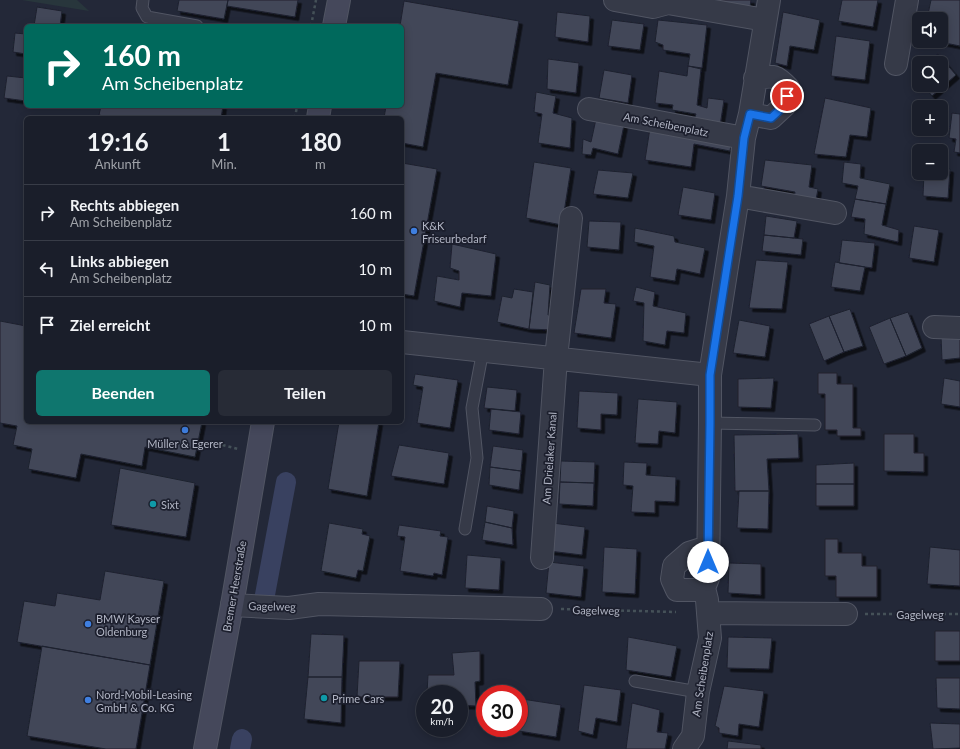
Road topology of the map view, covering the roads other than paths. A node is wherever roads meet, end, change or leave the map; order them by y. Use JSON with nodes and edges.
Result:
{"nodes":[{"id":1,"x":143,"y":0,"type":"edge"},
{"id":2,"x":339,"y":0,"type":"edge"},
{"id":3,"x":615,"y":0,"type":"edge"},
{"id":4,"x":907,"y":0,"type":"edge"},
{"id":5,"x":767,"y":10,"type":"edge"},
{"id":6,"x":187,"y":24,"type":"edge"},
{"id":7,"x":334,"y":24,"type":"edge"},
{"id":8,"x":896,"y":64,"type":"dead end"},
{"id":9,"x":755,"y":78,"type":"junction"},
{"id":10,"x":589,"y":109,"type":"dead end"},
{"id":11,"x":750,"y":114,"type":"junction"},
{"id":12,"x":744,"y":138,"type":"junction"},
{"id":13,"x":738,"y":196,"type":"junction"},
{"id":14,"x":835,"y":213,"type":"dead end"},
{"id":15,"x":571,"y":218,"type":"dead end"},
{"id":16,"x":934,"y":327,"type":"dead end"},
{"id":17,"x":960,"y":328,"type":"edge"},
{"id":18,"x":404,"y":342,"type":"edge"},
{"id":19,"x":483,"y":350,"type":"junction"},
{"id":20,"x":556,"y":358,"type":"junction"},
{"id":21,"x":710,"y":375,"type":"junction"},
{"id":22,"x":710,"y":423,"type":"junction"},
{"id":23,"x":263,"y":424,"type":"edge"},
{"id":24,"x":815,"y":425,"type":"dead end"},
{"id":25,"x":465,"y":529,"type":"dead end"},
{"id":26,"x":708,"y":547,"type":"junction"},
{"id":27,"x":542,"y":558,"type":"dead end"},
{"id":28,"x":704,"y":588,"type":"junction"},
{"id":29,"x":232,"y":605,"type":"junction"},
{"id":30,"x":540,"y":609,"type":"road end"},
{"id":31,"x":709,"y":613,"type":"junction"},
{"id":32,"x":846,"y":614,"type":"road end"},
{"id":33,"x":635,"y":681,"type":"dead end"},
{"id":34,"x":698,"y":692,"type":"junction"},
{"id":35,"x":693,"y":745,"type":"edge"},
{"id":36,"x":205,"y":749,"type":"edge"}],
"edges":[{"from":1,"to":6,"type":"lane"},
{"from":2,"to":7,"type":"street"},
{"from":3,"to":5,"type":"street","name":"Am Scheibenplatz"},
{"from":4,"to":8,"type":"street"},
{"from":5,"to":9,"type":"street","name":"Am Scheibenplatz"},
{"from":9,"to":11,"type":"street","name":"Am Scheibenplatz"},
{"from":9,"to":11,"type":"street"},
{"from":10,"to":12,"type":"street","name":"Am Scheibenplatz"},
{"from":11,"to":12,"type":"street","name":"Am Scheibenplatz"},
{"from":12,"to":13,"type":"street","name":"Am Scheibenplatz"},
{"from":13,"to":14,"type":"street"},
{"from":13,"to":21,"type":"street","name":"Am Scheibenplatz"},
{"from":15,"to":20,"type":"street","name":"Am Drielaker Kanal"},
{"from":16,"to":17,"type":"street"},
{"from":18,"to":19,"type":"street"},
{"from":19,"to":20,"type":"street"},
{"from":19,"to":25,"type":"lane"},
{"from":20,"to":21,"type":"street"},
{"from":20,"to":27,"type":"street","name":"Am Drielaker Kanal"},
{"from":21,"to":22,"type":"street","name":"Am Scheibenplatz"},
{"from":22,"to":24,"type":"lane"},
{"from":22,"to":26,"type":"street","name":"Am Scheibenplatz"},
{"from":23,"to":29,"type":"street","name":"Bremer Heerstraße"},
{"from":26,"to":28,"type":"street","name":"Am Scheibenplatz"},
{"from":26,"to":28,"type":"street"},
{"from":28,"to":31,"type":"street","name":"Am Scheibenplatz"},
{"from":29,"to":30,"type":"street","name":"Gagelweg"},
{"from":29,"to":36,"type":"street","name":"Bremer Heerstraße"},
{"from":31,"to":32,"type":"street"},
{"from":31,"to":34,"type":"street","name":"Am Scheibenplatz"},
{"from":33,"to":34,"type":"lane"},
{"from":34,"to":35,"type":"street","name":"Am Scheibenplatz"}]}
